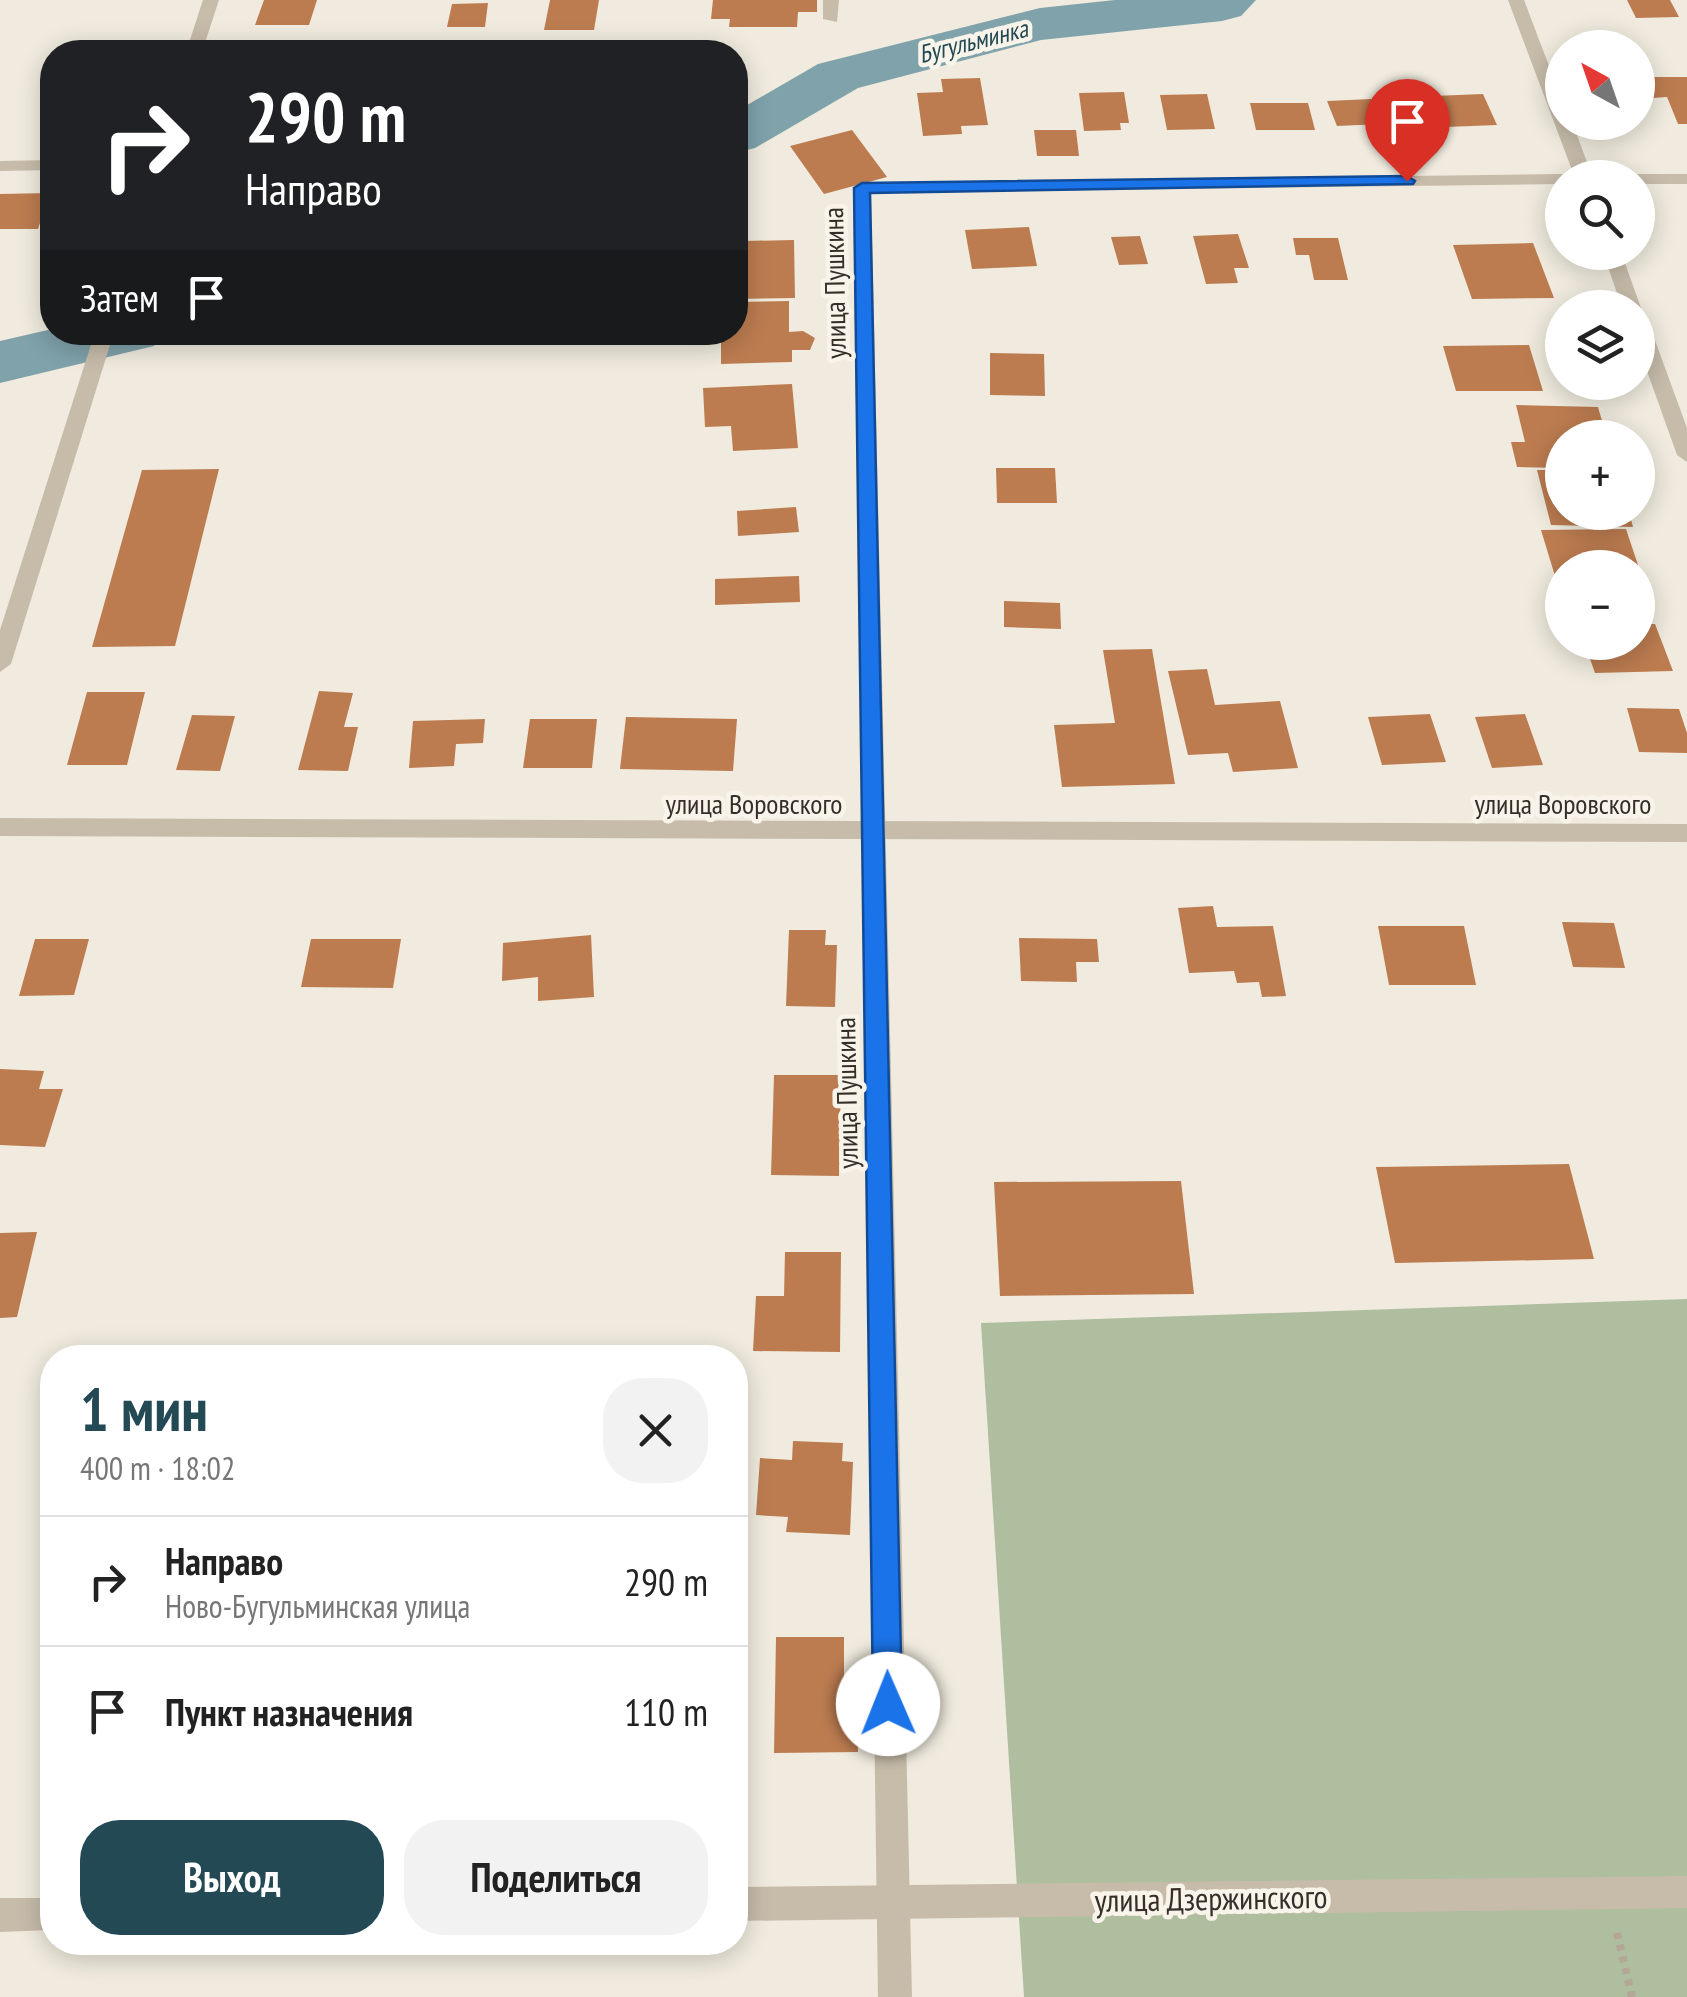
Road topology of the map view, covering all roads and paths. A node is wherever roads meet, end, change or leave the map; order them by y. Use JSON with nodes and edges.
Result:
{"nodes":[{"id":1,"x":211,"y":0,"type":"edge"},
{"id":2,"x":831,"y":0,"type":"edge"},
{"id":3,"x":1516,"y":0,"type":"edge"},
{"id":4,"x":831,"y":19,"type":"dead end"},
{"id":5,"x":198,"y":40,"type":"edge"},
{"id":6,"x":1545,"y":75,"type":"edge"},
{"id":7,"x":0,"y":166,"type":"edge"},
{"id":8,"x":40,"y":166,"type":"edge"},
{"id":9,"x":1545,"y":179,"type":"edge"},
{"id":10,"x":1655,"y":179,"type":"edge"},
{"id":11,"x":1687,"y":179,"type":"edge"},
{"id":12,"x":102,"y":345,"type":"edge"},
{"id":13,"x":1655,"y":368,"type":"edge"},
{"id":14,"x":1687,"y":455,"type":"edge"},
{"id":15,"x":0,"y":664,"type":"edge"},
{"id":16,"x":0,"y":827,"type":"edge"},
{"id":17,"x":1687,"y":833,"type":"edge"},
{"id":18,"x":872,"y":834,"type":"junction"},
{"id":19,"x":1687,"y":1892,"type":"edge"},
{"id":20,"x":1608,"y":1893,"type":"junction"},
{"id":21,"x":891,"y":1902,"type":"junction"},
{"id":22,"x":748,"y":1904,"type":"edge"},
{"id":23,"x":40,"y":1914,"type":"edge"},
{"id":24,"x":0,"y":1915,"type":"edge"},
{"id":25,"x":895,"y":1997,"type":"edge"},
{"id":26,"x":1632,"y":1997,"type":"edge"}],
"edges":[{"from":1,"to":5,"type":"street"},
{"from":2,"to":4,"type":"street"},
{"from":3,"to":6,"type":"street"},
{"from":7,"to":8,"type":"street"},
{"from":9,"to":18,"type":"street","name":"улица Пушкина"},
{"from":10,"to":11,"type":"street"},
{"from":12,"to":15,"type":"street"},
{"from":13,"to":14,"type":"street"},
{"from":16,"to":18,"type":"street","name":"улица Воровского"},
{"from":17,"to":18,"type":"street","name":"улица Воровского"},
{"from":18,"to":21,"type":"street","name":"улица Пушкина"},
{"from":19,"to":20,"type":"street","name":"улица Дзержинского"},
{"from":20,"to":21,"type":"street","name":"улица Дзержинского"},
{"from":20,"to":26,"type":"path"},
{"from":21,"to":22,"type":"street","name":"улица Дзержинского"},
{"from":21,"to":25,"type":"street","name":"улица Пушкина"},
{"from":23,"to":24,"type":"street"}]}
